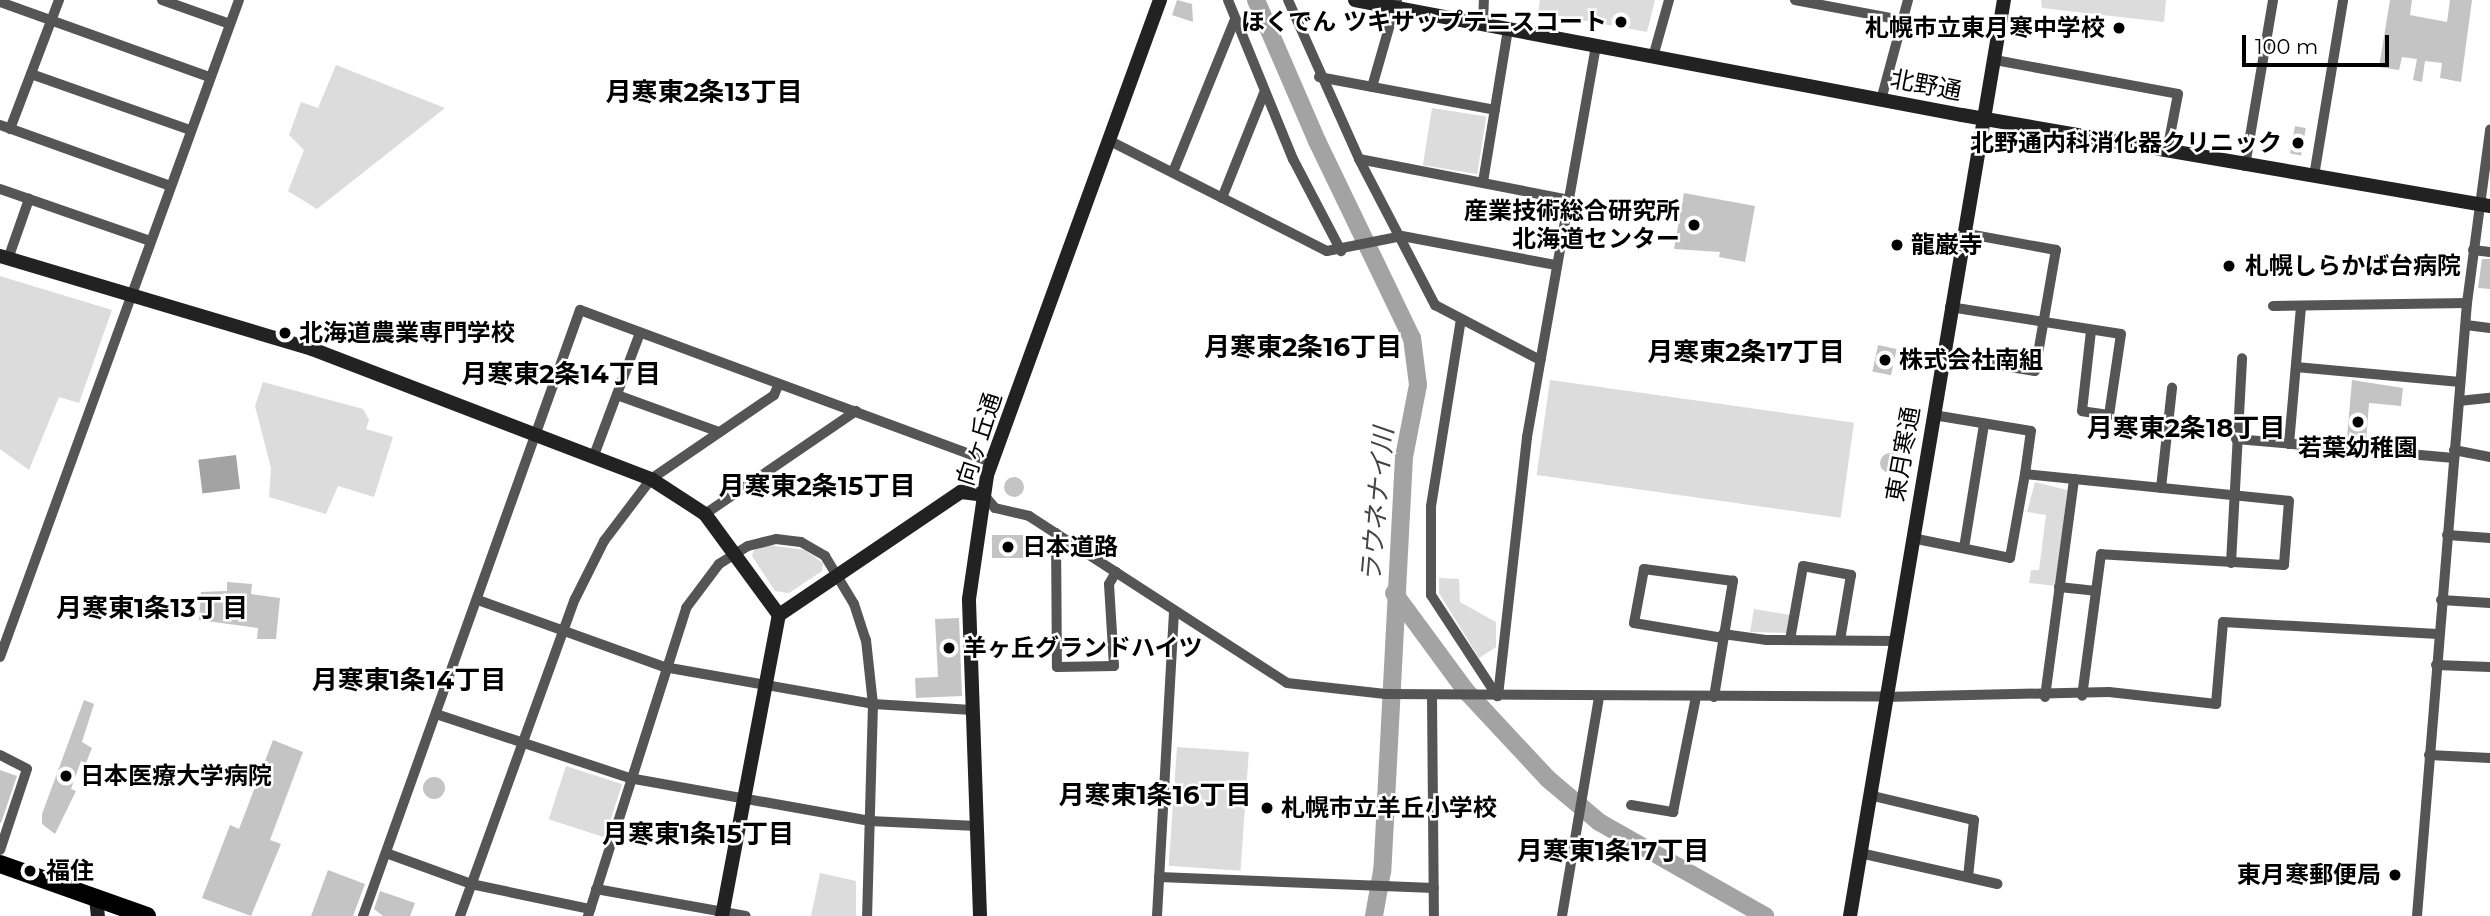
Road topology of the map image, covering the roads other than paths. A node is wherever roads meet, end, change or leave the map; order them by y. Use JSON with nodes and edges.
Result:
{"nodes":[{"id":1,"x":59,"y":0,"type":"edge"},
{"id":2,"x":162,"y":0,"type":"edge"},
{"id":3,"x":239,"y":0,"type":"edge"},
{"id":4,"x":1160,"y":0,"type":"edge"},
{"id":5,"x":1228,"y":0,"type":"edge"},
{"id":6,"x":1288,"y":0,"type":"edge"},
{"id":7,"x":1355,"y":0,"type":"edge"},
{"id":8,"x":1485,"y":0,"type":"edge"},
{"id":9,"x":1669,"y":0,"type":"edge"},
{"id":10,"x":1795,"y":0,"type":"edge"},
{"id":11,"x":1908,"y":0,"type":"edge"},
{"id":12,"x":2004,"y":0,"type":"edge"},
{"id":13,"x":2273,"y":0,"type":"edge"},
{"id":14,"x":2343,"y":0,"type":"edge"},
{"id":15,"x":0,"y":2,"type":"edge"},
{"id":16,"x":177,"y":2,"type":"edge"},
{"id":17,"x":1396,"y":4,"type":"edge"},
{"id":18,"x":1234,"y":19,"type":"junction"},
{"id":19,"x":52,"y":20,"type":"junction"},
{"id":20,"x":1902,"y":20,"type":"junction"},
{"id":21,"x":230,"y":24,"type":"junction"},
{"id":22,"x":1483,"y":25,"type":"junction"},
{"id":23,"x":1508,"y":30,"type":"junction"},
{"id":24,"x":1596,"y":47,"type":"junction"},
{"id":25,"x":1653,"y":57,"type":"junction"},
{"id":26,"x":1995,"y":61,"type":"junction"},
{"id":27,"x":31,"y":74,"type":"junction"},
{"id":28,"x":210,"y":77,"type":"junction"},
{"id":29,"x":1319,"y":77,"type":"junction"},
{"id":30,"x":1372,"y":87,"type":"junction"},
{"id":31,"x":1264,"y":93,"type":"junction"},
{"id":32,"x":1881,"y":100,"type":"junction"},
{"id":33,"x":1495,"y":110,"type":"junction"},
{"id":34,"x":1983,"y":119,"type":"junction"},
{"id":35,"x":5,"y":127,"type":"edge"},
{"id":36,"x":190,"y":130,"type":"junction"},
{"id":37,"x":2490,"y":130,"type":"edge"},
{"id":38,"x":1110,"y":141,"type":"junction"},
{"id":39,"x":2167,"y":151,"type":"junction"},
{"id":40,"x":1359,"y":159,"type":"junction"},
{"id":41,"x":2245,"y":166,"type":"junction"},
{"id":42,"x":1173,"y":172,"type":"junction"},
{"id":43,"x":2314,"y":176,"type":"junction"},
{"id":44,"x":1483,"y":182,"type":"junction"},
{"id":45,"x":170,"y":186,"type":"junction"},
{"id":46,"x":0,"y":189,"type":"edge"},
{"id":47,"x":1222,"y":198,"type":"junction"},
{"id":48,"x":29,"y":199,"type":"junction"},
{"id":49,"x":1569,"y":200,"type":"junction"},
{"id":50,"x":2483,"y":205,"type":"edge"},
{"id":51,"x":1963,"y":233,"type":"junction"},
{"id":52,"x":1396,"y":236,"type":"junction"},
{"id":53,"x":150,"y":241,"type":"junction"},
{"id":54,"x":2473,"y":250,"type":"junction"},
{"id":55,"x":1341,"y":251,"type":"junction"},
{"id":56,"x":2490,"y":252,"type":"edge"},
{"id":57,"x":4,"y":257,"type":"edge"},
{"id":58,"x":1556,"y":265,"type":"junction"},
{"id":59,"x":129,"y":298,"type":"junction"},
{"id":60,"x":2467,"y":303,"type":"junction"},
{"id":61,"x":2273,"y":306,"type":"dead end"},
{"id":62,"x":1950,"y":307,"type":"junction"},
{"id":63,"x":2301,"y":308,"type":"junction"},
{"id":64,"x":1461,"y":319,"type":"junction"},
{"id":65,"x":2042,"y":324,"type":"junction"},
{"id":66,"x":2466,"y":325,"type":"junction"},
{"id":67,"x":2490,"y":328,"type":"edge"},
{"id":68,"x":2091,"y":331,"type":"junction"},
{"id":69,"x":640,"y":333,"type":"junction"},
{"id":70,"x":1943,"y":356,"type":"junction"},
{"id":71,"x":2242,"y":358,"type":"dead end"},
{"id":72,"x":1539,"y":360,"type":"junction"},
{"id":73,"x":2296,"y":367,"type":"junction"},
{"id":74,"x":2460,"y":382,"type":"junction"},
{"id":75,"x":779,"y":384,"type":"junction"},
{"id":76,"x":2172,"y":388,"type":"dead end"},
{"id":77,"x":617,"y":395,"type":"junction"},
{"id":78,"x":2490,"y":398,"type":"edge"},
{"id":79,"x":2459,"y":401,"type":"junction"},
{"id":80,"x":856,"y":411,"type":"junction"},
{"id":81,"x":1933,"y":415,"type":"junction"},
{"id":82,"x":1984,"y":424,"type":"junction"},
{"id":83,"x":719,"y":432,"type":"junction"},
{"id":84,"x":536,"y":438,"type":"junction"},
{"id":85,"x":2236,"y":439,"type":"junction"},
{"id":86,"x":2289,"y":444,"type":"junction"},
{"id":87,"x":2454,"y":454,"type":"junction"},
{"id":88,"x":2490,"y":457,"type":"edge"},
{"id":89,"x":593,"y":458,"type":"junction"},
{"id":90,"x":992,"y":462,"type":"junction"},
{"id":91,"x":2025,"y":474,"type":"junction"},
{"id":92,"x":651,"y":479,"type":"junction"},
{"id":93,"x":2074,"y":479,"type":"junction"},
{"id":94,"x":2161,"y":488,"type":"junction"},
{"id":95,"x":984,"y":495,"type":"junction"},
{"id":96,"x":2234,"y":495,"type":"junction"},
{"id":97,"x":705,"y":514,"type":"junction"},
{"id":98,"x":1056,"y":533,"type":"junction"},
{"id":99,"x":2447,"y":535,"type":"junction"},
{"id":100,"x":1912,"y":538,"type":"junction"},
{"id":101,"x":2490,"y":538,"type":"edge"},
{"id":102,"x":1964,"y":548,"type":"junction"},
{"id":103,"x":735,"y":553,"type":"junction"},
{"id":104,"x":2231,"y":563,"type":"junction"},
{"id":105,"x":1116,"y":572,"type":"junction"},
{"id":106,"x":837,"y":574,"type":"junction"},
{"id":107,"x":2059,"y":587,"type":"junction"},
{"id":108,"x":2096,"y":591,"type":"junction"},
{"id":109,"x":478,"y":600,"type":"junction"},
{"id":110,"x":2441,"y":600,"type":"junction"},
{"id":111,"x":2490,"y":603,"type":"edge"},
{"id":112,"x":1174,"y":610,"type":"junction"},
{"id":113,"x":779,"y":615,"type":"junction"},
{"id":114,"x":565,"y":630,"type":"junction"},
{"id":115,"x":2438,"y":634,"type":"junction"},
{"id":116,"x":1723,"y":636,"type":"junction"},
{"id":117,"x":1790,"y":640,"type":"junction"},
{"id":118,"x":1840,"y":640,"type":"junction"},
{"id":119,"x":1894,"y":641,"type":"junction"},
{"id":120,"x":0,"y":657,"type":"edge"},
{"id":121,"x":2436,"y":665,"type":"junction"},
{"id":122,"x":664,"y":667,"type":"junction"},
{"id":123,"x":2490,"y":667,"type":"edge"},
{"id":124,"x":764,"y":686,"type":"junction"},
{"id":125,"x":1498,"y":696,"type":"junction"},
{"id":126,"x":2045,"y":696,"type":"junction"},
{"id":127,"x":2081,"y":696,"type":"junction"},
{"id":128,"x":1432,"y":697,"type":"junction"},
{"id":129,"x":1599,"y":697,"type":"junction"},
{"id":130,"x":1696,"y":697,"type":"junction"},
{"id":131,"x":1714,"y":697,"type":"junction"},
{"id":132,"x":1884,"y":697,"type":"junction"},
{"id":133,"x":873,"y":704,"type":"junction"},
{"id":134,"x":972,"y":710,"type":"junction"},
{"id":135,"x":436,"y":714,"type":"junction"},
{"id":136,"x":521,"y":746,"type":"junction"},
{"id":137,"x":0,"y":755,"type":"edge"},
{"id":138,"x":2429,"y":755,"type":"junction"},
{"id":139,"x":2490,"y":758,"type":"edge"},
{"id":140,"x":629,"y":778,"type":"junction"},
{"id":141,"x":1869,"y":795,"type":"junction"},
{"id":142,"x":743,"y":799,"type":"junction"},
{"id":143,"x":1632,"y":805,"type":"dead end"},
{"id":144,"x":870,"y":821,"type":"junction"},
{"id":145,"x":977,"y":826,"type":"junction"},
{"id":146,"x":0,"y":850,"type":"edge"},
{"id":147,"x":386,"y":853,"type":"junction"},
{"id":148,"x":1860,"y":853,"type":"junction"},
{"id":149,"x":0,"y":864,"type":"edge"},
{"id":150,"x":1160,"y":877,"type":"junction"},
{"id":151,"x":1968,"y":877,"type":"junction"},
{"id":152,"x":471,"y":884,"type":"junction"},
{"id":153,"x":1998,"y":884,"type":"dead end"},
{"id":154,"x":1434,"y":888,"type":"junction"},
{"id":155,"x":596,"y":889,"type":"junction"},
{"id":156,"x":97,"y":907,"type":"edge"},
{"id":157,"x":589,"y":912,"type":"edge"},
{"id":158,"x":722,"y":914,"type":"edge"},
{"id":159,"x":147,"y":916,"type":"edge"},
{"id":160,"x":363,"y":916,"type":"edge"},
{"id":161,"x":460,"y":916,"type":"edge"},
{"id":162,"x":746,"y":916,"type":"edge"},
{"id":163,"x":867,"y":916,"type":"edge"},
{"id":164,"x":980,"y":916,"type":"edge"},
{"id":165,"x":1157,"y":916,"type":"edge"},
{"id":166,"x":1434,"y":916,"type":"edge"},
{"id":167,"x":1562,"y":916,"type":"edge"},
{"id":168,"x":1850,"y":916,"type":"edge"},
{"id":169,"x":2417,"y":916,"type":"edge"}],
"edges":[{"from":1,"to":19,"type":"street"},
{"from":2,"to":16,"type":"street"},
{"from":3,"to":21,"type":"street"},
{"from":4,"to":38,"type":"street","name":"向ヶ丘通"},
{"from":5,"to":18,"type":"street"},
{"from":6,"to":29,"type":"street"},
{"from":7,"to":17,"type":"street","name":"北野通"},
{"from":8,"to":22,"type":"street"},
{"from":9,"to":25,"type":"street"},
{"from":10,"to":20,"type":"street"},
{"from":11,"to":20,"type":"street"},
{"from":12,"to":26,"type":"street","name":"東月寒通"},
{"from":13,"to":41,"type":"street"},
{"from":14,"to":43,"type":"street"},
{"from":15,"to":19,"type":"street"},
{"from":16,"to":21,"type":"street"},
{"from":17,"to":22,"type":"street","name":"北野通"},
{"from":17,"to":30,"type":"street"},
{"from":18,"to":31,"type":"street"},
{"from":18,"to":42,"type":"street"},
{"from":19,"to":27,"type":"street"},
{"from":19,"to":28,"type":"street"},
{"from":20,"to":32,"type":"street"},
{"from":21,"to":28,"type":"street"},
{"from":22,"to":23,"type":"street","name":"北野通"},
{"from":23,"to":24,"type":"street","name":"北野通"},
{"from":23,"to":33,"type":"street"},
{"from":24,"to":25,"type":"street","name":"北野通"},
{"from":24,"to":49,"type":"street"},
{"from":25,"to":32,"type":"street","name":"北野通"},
{"from":26,"to":34,"type":"street","name":"東月寒通"},
{"from":26,"to":39,"type":"street"},
{"from":27,"to":35,"type":"street"},
{"from":27,"to":36,"type":"street"},
{"from":28,"to":36,"type":"street"},
{"from":29,"to":30,"type":"street"},
{"from":29,"to":40,"type":"street"},
{"from":30,"to":33,"type":"street"},
{"from":31,"to":47,"type":"street"},
{"from":31,"to":55,"type":"street"},
{"from":32,"to":34,"type":"street","name":"北野通"},
{"from":33,"to":44,"type":"street"},
{"from":34,"to":39,"type":"street","name":"北野通"},
{"from":34,"to":51,"type":"street","name":"東月寒通"},
{"from":35,"to":45,"type":"street"},
{"from":36,"to":45,"type":"street"},
{"from":37,"to":50,"type":"street"},
{"from":38,"to":42,"type":"street"},
{"from":38,"to":90,"type":"street","name":"向ヶ丘通"},
{"from":39,"to":41,"type":"street","name":"北野通"},
{"from":40,"to":44,"type":"street"},
{"from":40,"to":52,"type":"street"},
{"from":41,"to":43,"type":"street","name":"北野通"},
{"from":42,"to":47,"type":"street"},
{"from":43,"to":50,"type":"street","name":"北野通"},
{"from":44,"to":49,"type":"street"},
{"from":45,"to":53,"type":"street"},
{"from":46,"to":48,"type":"street"},
{"from":47,"to":55,"type":"street"},
{"from":48,"to":53,"type":"street"},
{"from":48,"to":57,"type":"street"},
{"from":49,"to":58,"type":"street"},
{"from":50,"to":54,"type":"street"},
{"from":51,"to":62,"type":"street","name":"東月寒通"},
{"from":51,"to":65,"type":"street"},
{"from":52,"to":55,"type":"street"},
{"from":52,"to":58,"type":"street"},
{"from":52,"to":64,"type":"street"},
{"from":53,"to":59,"type":"street"},
{"from":54,"to":56,"type":"street"},
{"from":54,"to":60,"type":"street"},
{"from":57,"to":59,"type":"street"},
{"from":58,"to":72,"type":"street"},
{"from":59,"to":84,"type":"street"},
{"from":59,"to":120,"type":"street"},
{"from":60,"to":63,"type":"street"},
{"from":60,"to":66,"type":"street"},
{"from":61,"to":63,"type":"street"},
{"from":62,"to":65,"type":"street"},
{"from":62,"to":70,"type":"street","name":"東月寒通"},
{"from":63,"to":73,"type":"street"},
{"from":64,"to":72,"type":"street"},
{"from":64,"to":125,"type":"street"},
{"from":65,"to":68,"type":"street"},
{"from":65,"to":70,"type":"street"},
{"from":66,"to":67,"type":"street"},
{"from":66,"to":74,"type":"street"},
{"from":68,"to":68,"type":"street"},
{"from":69,"to":75,"type":"street"},
{"from":69,"to":77,"type":"street"},
{"from":69,"to":84,"type":"street"},
{"from":70,"to":81,"type":"street","name":"東月寒通"},
{"from":71,"to":85,"type":"street"},
{"from":72,"to":125,"type":"street"},
{"from":73,"to":74,"type":"street"},
{"from":73,"to":86,"type":"street"},
{"from":74,"to":79,"type":"street"},
{"from":75,"to":80,"type":"street"},
{"from":75,"to":83,"type":"street"},
{"from":76,"to":94,"type":"street"},
{"from":77,"to":83,"type":"street"},
{"from":77,"to":89,"type":"street"},
{"from":78,"to":79,"type":"street"},
{"from":79,"to":87,"type":"street"},
{"from":80,"to":90,"type":"street"},
{"from":80,"to":97,"type":"street"},
{"from":81,"to":82,"type":"street"},
{"from":81,"to":100,"type":"street","name":"東月寒通"},
{"from":82,"to":91,"type":"street"},
{"from":82,"to":102,"type":"street"},
{"from":83,"to":92,"type":"street"},
{"from":84,"to":89,"type":"street"},
{"from":84,"to":109,"type":"street"},
{"from":85,"to":86,"type":"street"},
{"from":85,"to":96,"type":"street"},
{"from":86,"to":87,"type":"street"},
{"from":87,"to":88,"type":"street"},
{"from":87,"to":99,"type":"street"},
{"from":89,"to":92,"type":"street"},
{"from":90,"to":95,"type":"street","name":"向ヶ丘通"},
{"from":91,"to":93,"type":"street"},
{"from":91,"to":102,"type":"street"},
{"from":92,"to":97,"type":"street"},
{"from":92,"to":114,"type":"street"},
{"from":93,"to":94,"type":"street"},
{"from":93,"to":107,"type":"street"},
{"from":94,"to":96,"type":"street"},
{"from":95,"to":98,"type":"street"},
{"from":95,"to":106,"type":"street"},
{"from":95,"to":134,"type":"street","name":"向ヶ丘通"},
{"from":96,"to":104,"type":"street"},
{"from":96,"to":104,"type":"street"},
{"from":97,"to":103,"type":"street"},
{"from":98,"to":105,"type":"street"},
{"from":98,"to":105,"type":"street"},
{"from":99,"to":101,"type":"street"},
{"from":99,"to":110,"type":"street"},
{"from":100,"to":102,"type":"street"},
{"from":100,"to":119,"type":"street","name":"東月寒通"},
{"from":103,"to":106,"type":"street"},
{"from":103,"to":113,"type":"street"},
{"from":103,"to":122,"type":"street"},
{"from":104,"to":108,"type":"street"},
{"from":105,"to":112,"type":"street"},
{"from":106,"to":113,"type":"street"},
{"from":106,"to":133,"type":"street"},
{"from":107,"to":108,"type":"street"},
{"from":107,"to":126,"type":"street"},
{"from":108,"to":127,"type":"street"},
{"from":109,"to":114,"type":"street"},
{"from":109,"to":135,"type":"street"},
{"from":110,"to":111,"type":"street"},
{"from":110,"to":115,"type":"street"},
{"from":112,"to":128,"type":"street"},
{"from":112,"to":150,"type":"street"},
{"from":113,"to":124,"type":"street"},
{"from":114,"to":122,"type":"street"},
{"from":114,"to":136,"type":"street"},
{"from":115,"to":121,"type":"street"},
{"from":115,"to":127,"type":"street"},
{"from":116,"to":116,"type":"street"},
{"from":116,"to":117,"type":"street"},
{"from":116,"to":131,"type":"street"},
{"from":117,"to":118,"type":"street"},
{"from":117,"to":118,"type":"street"},
{"from":118,"to":119,"type":"street"},
{"from":119,"to":132,"type":"street","name":"東月寒通"},
{"from":121,"to":123,"type":"street"},
{"from":121,"to":138,"type":"street"},
{"from":122,"to":124,"type":"street"},
{"from":122,"to":140,"type":"street"},
{"from":124,"to":133,"type":"street"},
{"from":124,"to":142,"type":"street"},
{"from":125,"to":128,"type":"street"},
{"from":125,"to":129,"type":"street"},
{"from":126,"to":127,"type":"street"},
{"from":126,"to":132,"type":"street"},
{"from":128,"to":154,"type":"street"},
{"from":129,"to":130,"type":"street"},
{"from":129,"to":167,"type":"street"},
{"from":130,"to":131,"type":"street"},
{"from":130,"to":143,"type":"street"},
{"from":131,"to":132,"type":"street"},
{"from":132,"to":141,"type":"street","name":"東月寒通"},
{"from":133,"to":134,"type":"street"},
{"from":133,"to":144,"type":"street"},
{"from":134,"to":145,"type":"street","name":"向ヶ丘通"},
{"from":135,"to":136,"type":"street"},
{"from":135,"to":147,"type":"street"},
{"from":136,"to":140,"type":"street"},
{"from":136,"to":152,"type":"street"},
{"from":137,"to":146,"type":"street"},
{"from":138,"to":139,"type":"street"},
{"from":138,"to":169,"type":"street"},
{"from":140,"to":142,"type":"street"},
{"from":140,"to":155,"type":"street"},
{"from":141,"to":148,"type":"street","name":"東月寒通"},
{"from":141,"to":151,"type":"street"},
{"from":142,"to":144,"type":"street"},
{"from":142,"to":158,"type":"street"},
{"from":144,"to":145,"type":"street"},
{"from":144,"to":163,"type":"street"},
{"from":145,"to":164,"type":"street","name":"向ヶ丘通"},
{"from":147,"to":152,"type":"street"},
{"from":147,"to":160,"type":"street"},
{"from":148,"to":151,"type":"street"},
{"from":148,"to":168,"type":"street","name":"東月寒通"},
{"from":149,"to":156,"type":"highway"},
{"from":150,"to":154,"type":"street"},
{"from":150,"to":165,"type":"street"},
{"from":151,"to":153,"type":"street"},
{"from":152,"to":157,"type":"street"},
{"from":152,"to":161,"type":"street"},
{"from":154,"to":166,"type":"street"},
{"from":155,"to":157,"type":"street"},
{"from":155,"to":158,"type":"street"},
{"from":156,"to":159,"type":"highway"},
{"from":158,"to":162,"type":"street"}]}
